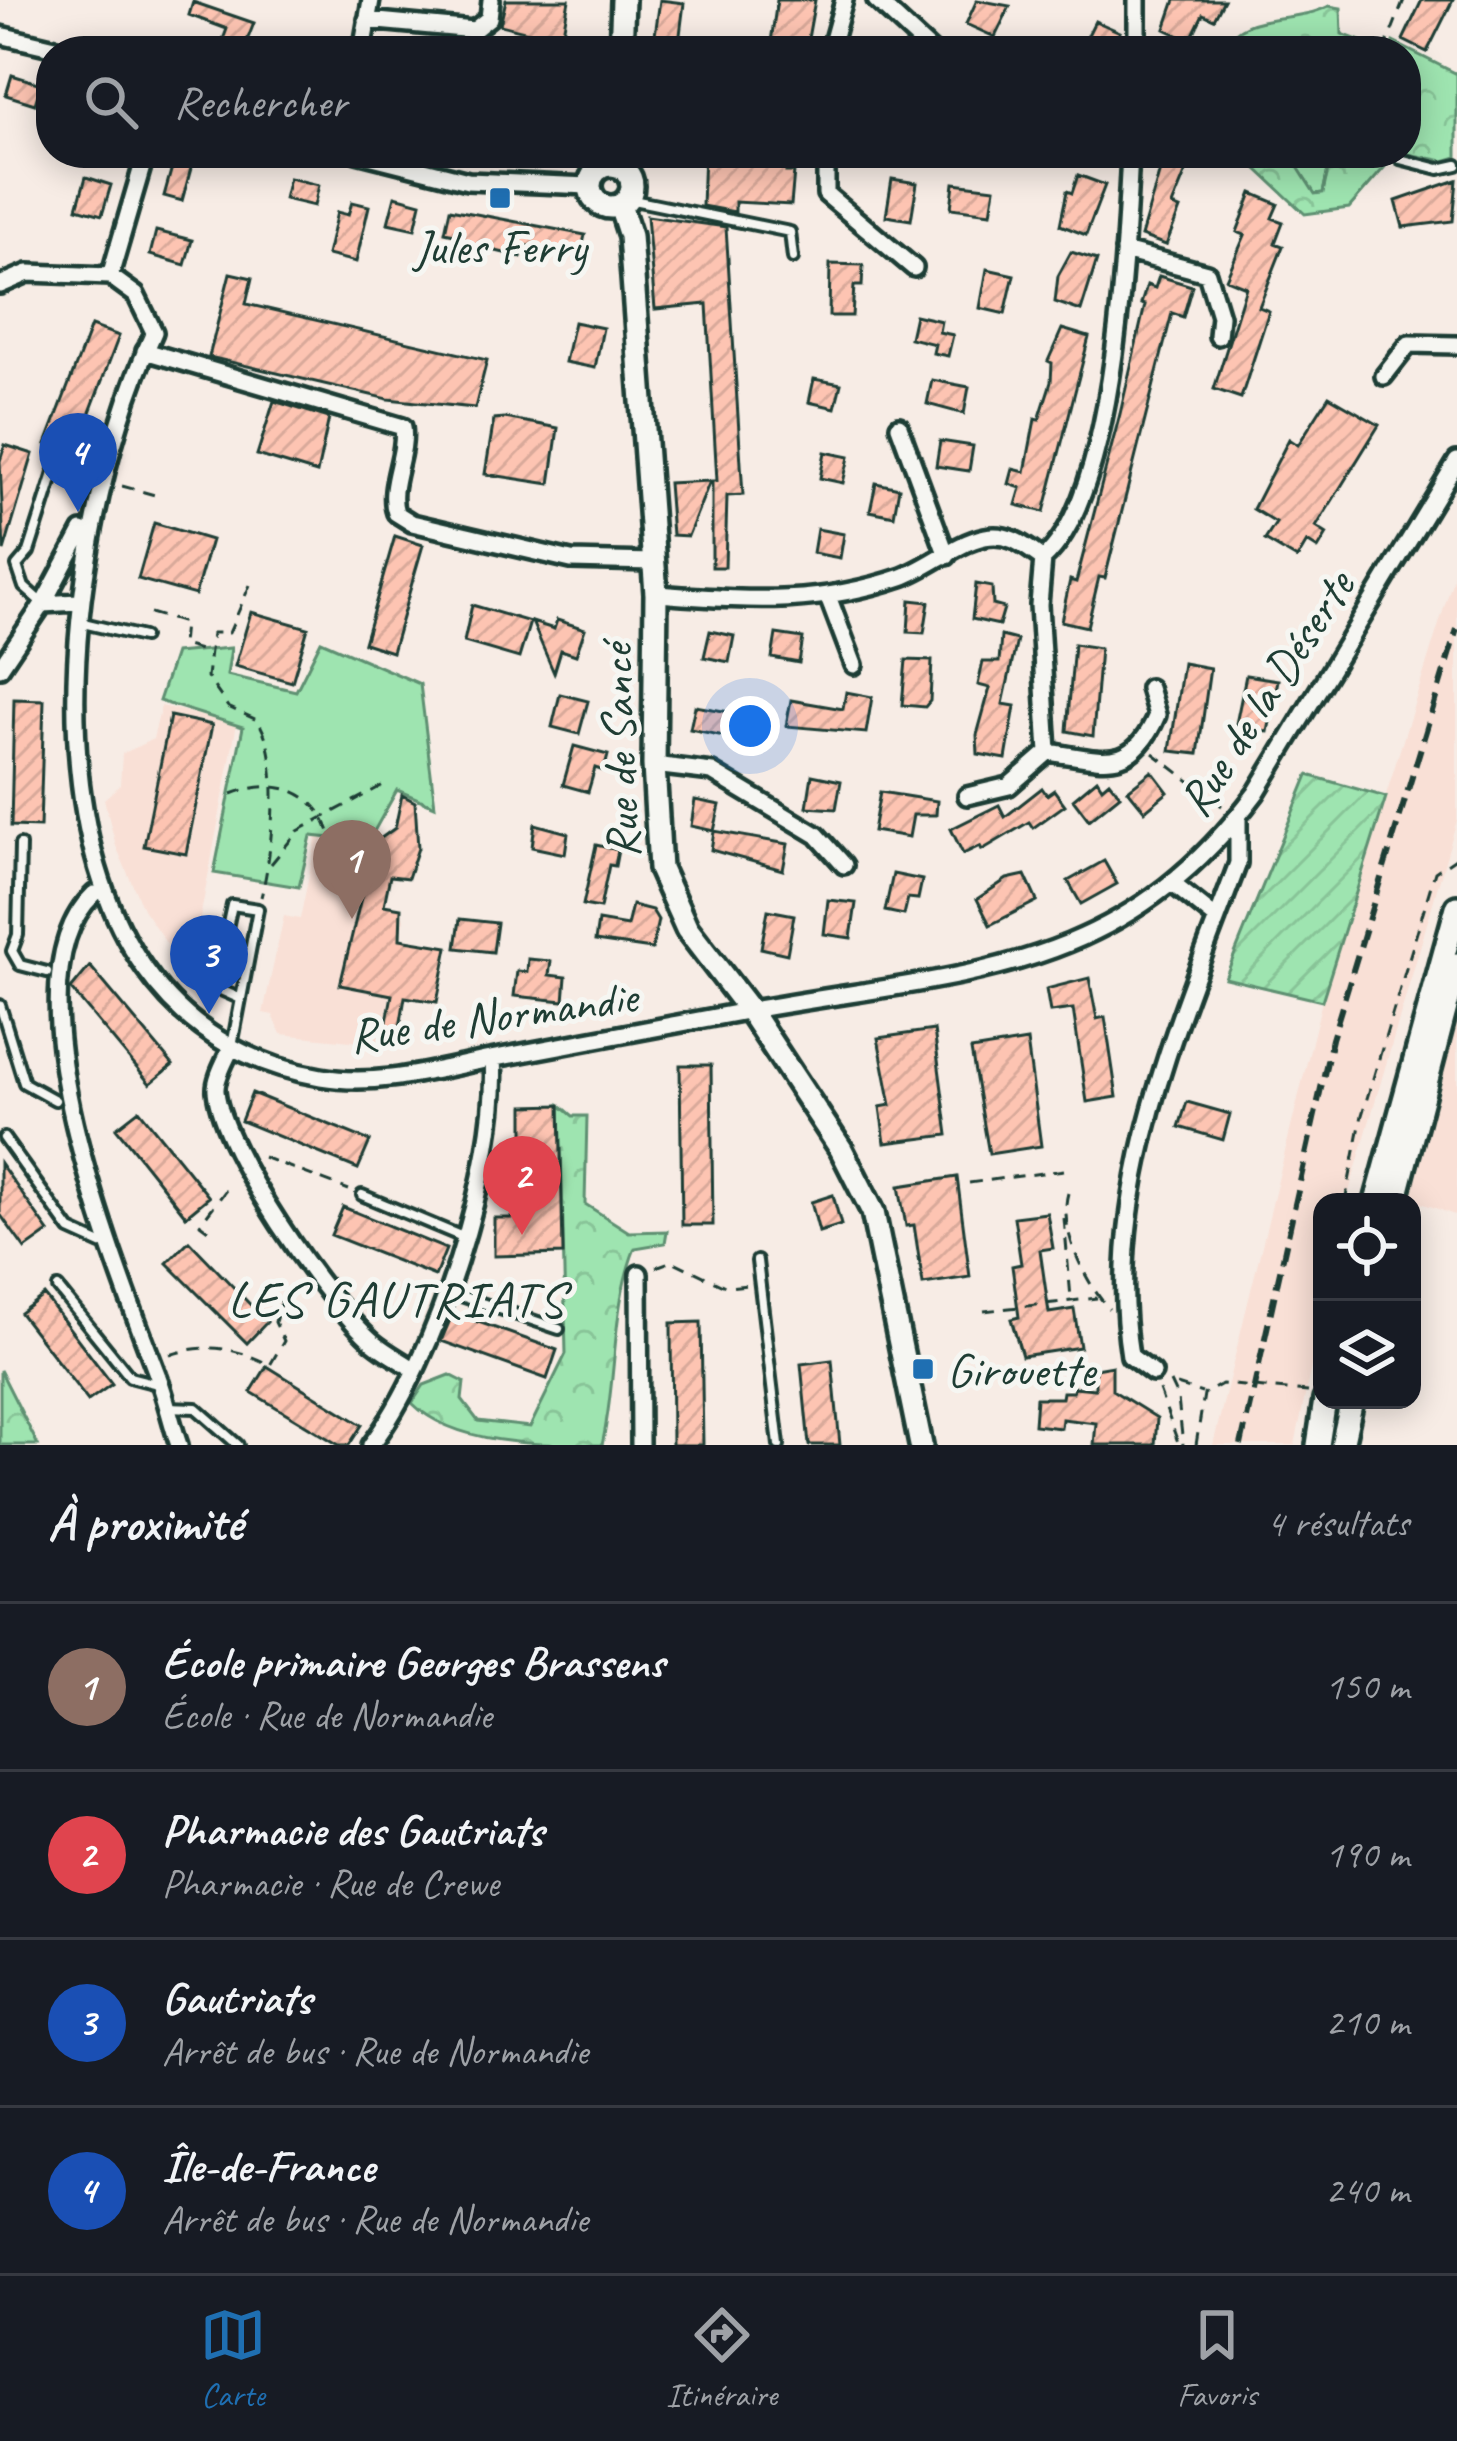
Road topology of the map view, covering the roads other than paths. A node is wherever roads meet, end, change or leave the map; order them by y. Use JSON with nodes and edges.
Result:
{"nodes":[{"id":1,"x":371,"y":0,"type":"edge"},
{"id":2,"x":491,"y":0,"type":"edge"},
{"id":3,"x":622,"y":0,"type":"edge"},
{"id":4,"x":844,"y":0,"type":"edge"},
{"id":5,"x":876,"y":0,"type":"edge"},
{"id":6,"x":1137,"y":0,"type":"edge"},
{"id":7,"x":368,"y":20,"type":"junction"},
{"id":8,"x":0,"y":35,"type":"edge"},
{"id":9,"x":365,"y":36,"type":"edge"},
{"id":10,"x":622,"y":36,"type":"edge"},
{"id":11,"x":834,"y":36,"type":"edge"},
{"id":12,"x":915,"y":36,"type":"edge"},
{"id":13,"x":1137,"y":36,"type":"edge"},
{"id":14,"x":36,"y":43,"type":"edge"},
{"id":15,"x":1457,"y":165,"type":"edge"},
{"id":16,"x":1421,"y":167,"type":"edge"},
{"id":17,"x":142,"y":168,"type":"edge"},
{"id":18,"x":416,"y":168,"type":"edge"},
{"id":19,"x":600,"y":168,"type":"edge"},
{"id":20,"x":624,"y":168,"type":"edge"},
{"id":21,"x":826,"y":168,"type":"edge"},
{"id":22,"x":1129,"y":168,"type":"edge"},
{"id":23,"x":589,"y":186,"type":"junction"},
{"id":24,"x":624,"y":202,"type":"junction"},
{"id":25,"x":1124,"y":251,"type":"junction"},
{"id":26,"x":793,"y":258,"type":"dead end"},
{"id":27,"x":914,"y":268,"type":"dead end"},
{"id":28,"x":110,"y":277,"type":"junction"},
{"id":29,"x":0,"y":285,"type":"edge"},
{"id":30,"x":1218,"y":336,"type":"dead end"},
{"id":31,"x":1457,"y":345,"type":"edge"},
{"id":32,"x":145,"y":351,"type":"junction"},
{"id":33,"x":1384,"y":376,"type":"dead end"},
{"id":34,"x":899,"y":426,"type":"dead end"},
{"id":35,"x":1457,"y":461,"type":"edge"},
{"id":36,"x":56,"y":467,"type":"dead end"},
{"id":37,"x":87,"y":524,"type":"junction"},
{"id":38,"x":947,"y":556,"type":"junction"},
{"id":39,"x":1043,"y":559,"type":"junction"},
{"id":40,"x":653,"y":562,"type":"junction"},
{"id":41,"x":656,"y":594,"type":"junction"},
{"id":42,"x":829,"y":599,"type":"junction"},
{"id":43,"x":78,"y":602,"type":"junction"},
{"id":44,"x":43,"y":604,"type":"junction"},
{"id":45,"x":76,"y":622,"type":"junction"},
{"id":46,"x":143,"y":637,"type":"dead end"},
{"id":47,"x":854,"y":664,"type":"dead end"},
{"id":48,"x":0,"y":668,"type":"edge"},
{"id":49,"x":1149,"y":688,"type":"dead end"},
{"id":50,"x":1048,"y":752,"type":"junction"},
{"id":51,"x":654,"y":765,"type":"junction"},
{"id":52,"x":967,"y":796,"type":"dead end"},
{"id":53,"x":1238,"y":818,"type":"junction"},
{"id":54,"x":20,"y":845,"type":"dead end"},
{"id":55,"x":844,"y":865,"type":"dead end"},
{"id":56,"x":1173,"y":884,"type":"junction"},
{"id":57,"x":94,"y":894,"type":"junction"},
{"id":58,"x":1457,"y":907,"type":"edge"},
{"id":59,"x":1217,"y":919,"type":"junction"},
{"id":60,"x":1457,"y":965,"type":"edge"},
{"id":61,"x":47,"y":972,"type":"junction"},
{"id":62,"x":241,"y":999,"type":"junction"},
{"id":63,"x":0,"y":1005,"type":"edge"},
{"id":64,"x":750,"y":1010,"type":"junction"},
{"id":65,"x":231,"y":1048,"type":"junction"},
{"id":66,"x":493,"y":1059,"type":"junction"},
{"id":67,"x":56,"y":1100,"type":"junction"},
{"id":68,"x":4,"y":1138,"type":"dead end"},
{"id":69,"x":1378,"y":1193,"type":"edge"},
{"id":70,"x":1397,"y":1193,"type":"edge"},
{"id":71,"x":362,"y":1195,"type":"road end"},
{"id":72,"x":465,"y":1238,"type":"junction"},
{"id":73,"x":100,"y":1244,"type":"junction"},
{"id":74,"x":757,"y":1261,"type":"dead end"},
{"id":75,"x":639,"y":1274,"type":"road end"},
{"id":76,"x":58,"y":1288,"type":"dead end"},
{"id":77,"x":445,"y":1290,"type":"junction"},
{"id":78,"x":559,"y":1329,"type":"dead end"},
{"id":79,"x":412,"y":1368,"type":"junction"},
{"id":80,"x":1153,"y":1373,"type":"road end"},
{"id":81,"x":160,"y":1384,"type":"junction"},
{"id":82,"x":165,"y":1407,"type":"junction"},
{"id":83,"x":1322,"y":1409,"type":"edge"},
{"id":84,"x":1350,"y":1409,"type":"edge"},
{"id":85,"x":178,"y":1445,"type":"edge"},
{"id":86,"x":238,"y":1445,"type":"edge"},
{"id":87,"x":371,"y":1445,"type":"edge"},
{"id":88,"x":640,"y":1445,"type":"edge"},
{"id":89,"x":779,"y":1445,"type":"edge"},
{"id":90,"x":921,"y":1445,"type":"edge"},
{"id":91,"x":1318,"y":1445,"type":"edge"},
{"id":92,"x":1342,"y":1445,"type":"edge"}],
"edges":[{"from":1,"to":7,"type":"street"},
{"from":2,"to":7,"type":"street"},
{"from":3,"to":10,"type":"street"},
{"from":4,"to":11,"type":"street"},
{"from":5,"to":12,"type":"street"},
{"from":6,"to":13,"type":"street"},
{"from":7,"to":9,"type":"street"},
{"from":8,"to":14,"type":"street"},
{"from":15,"to":16,"type":"lane"},
{"from":17,"to":28,"type":"street"},
{"from":18,"to":23,"type":"street"},
{"from":19,"to":23,"type":"street"},
{"from":20,"to":24,"type":"street"},
{"from":21,"to":27,"type":"street"},
{"from":22,"to":25,"type":"street"},
{"from":23,"to":24,"type":"street"},
{"from":24,"to":26,"type":"lane"},
{"from":24,"to":40,"type":"street","name":"Rue de Sancé"},
{"from":25,"to":30,"type":"street"},
{"from":25,"to":39,"type":"street"},
{"from":28,"to":29,"type":"street"},
{"from":28,"to":32,"type":"street","name":"Rue de Normandie"},
{"from":31,"to":33,"type":"street"},
{"from":32,"to":37,"type":"street","name":"Rue de Normandie"},
{"from":32,"to":40,"type":"street"},
{"from":34,"to":38,"type":"street"},
{"from":35,"to":53,"type":"street","name":"Rue de la Déserte"},
{"from":36,"to":44,"type":"lane"},
{"from":37,"to":43,"type":"street","name":"Rue de Normandie"},
{"from":37,"to":44,"type":"street"},
{"from":38,"to":39,"type":"street"},
{"from":38,"to":42,"type":"street"},
{"from":39,"to":50,"type":"street"},
{"from":40,"to":41,"type":"street","name":"Rue de Sancé"},
{"from":41,"to":42,"type":"street"},
{"from":41,"to":51,"type":"street","name":"Rue de Sancé"},
{"from":42,"to":47,"type":"street"},
{"from":43,"to":44,"type":"street"},
{"from":43,"to":45,"type":"street","name":"Rue de Normandie"},
{"from":44,"to":48,"type":"street"},
{"from":45,"to":46,"type":"lane"},
{"from":45,"to":57,"type":"street","name":"Rue de Normandie"},
{"from":49,"to":50,"type":"street"},
{"from":50,"to":52,"type":"street"},
{"from":51,"to":55,"type":"street"},
{"from":51,"to":64,"type":"street","name":"Rue de Sancé"},
{"from":53,"to":56,"type":"street","name":"Rue de la Déserte"},
{"from":53,"to":59,"type":"street"},
{"from":54,"to":61,"type":"lane"},
{"from":56,"to":59,"type":"street"},
{"from":56,"to":64,"type":"street","name":"Rue de la Déserte"},
{"from":57,"to":61,"type":"street"},
{"from":57,"to":65,"type":"street","name":"Rue de Normandie"},
{"from":58,"to":69,"type":"street"},
{"from":59,"to":80,"type":"street"},
{"from":60,"to":70,"type":"street"},
{"from":61,"to":67,"type":"street"},
{"from":62,"to":62,"type":"lane"},
{"from":62,"to":65,"type":"lane"},
{"from":63,"to":67,"type":"lane"},
{"from":64,"to":66,"type":"street","name":"Rue de Normandie"},
{"from":64,"to":90,"type":"street","name":"Rue de Sancé"},
{"from":65,"to":66,"type":"street","name":"Rue de Normandie"},
{"from":65,"to":79,"type":"street"},
{"from":66,"to":72,"type":"street"},
{"from":67,"to":73,"type":"street"},
{"from":68,"to":73,"type":"lane"},
{"from":71,"to":72,"type":"lane"},
{"from":72,"to":77,"type":"street"},
{"from":73,"to":81,"type":"street"},
{"from":74,"to":89,"type":"lane"},
{"from":75,"to":88,"type":"street"},
{"from":76,"to":81,"type":"lane"},
{"from":77,"to":78,"type":"lane"},
{"from":77,"to":79,"type":"street"},
{"from":79,"to":87,"type":"street"},
{"from":81,"to":82,"type":"street"},
{"from":82,"to":85,"type":"street"},
{"from":82,"to":86,"type":"lane"},
{"from":83,"to":91,"type":"street"},
{"from":84,"to":92,"type":"street"}]}
